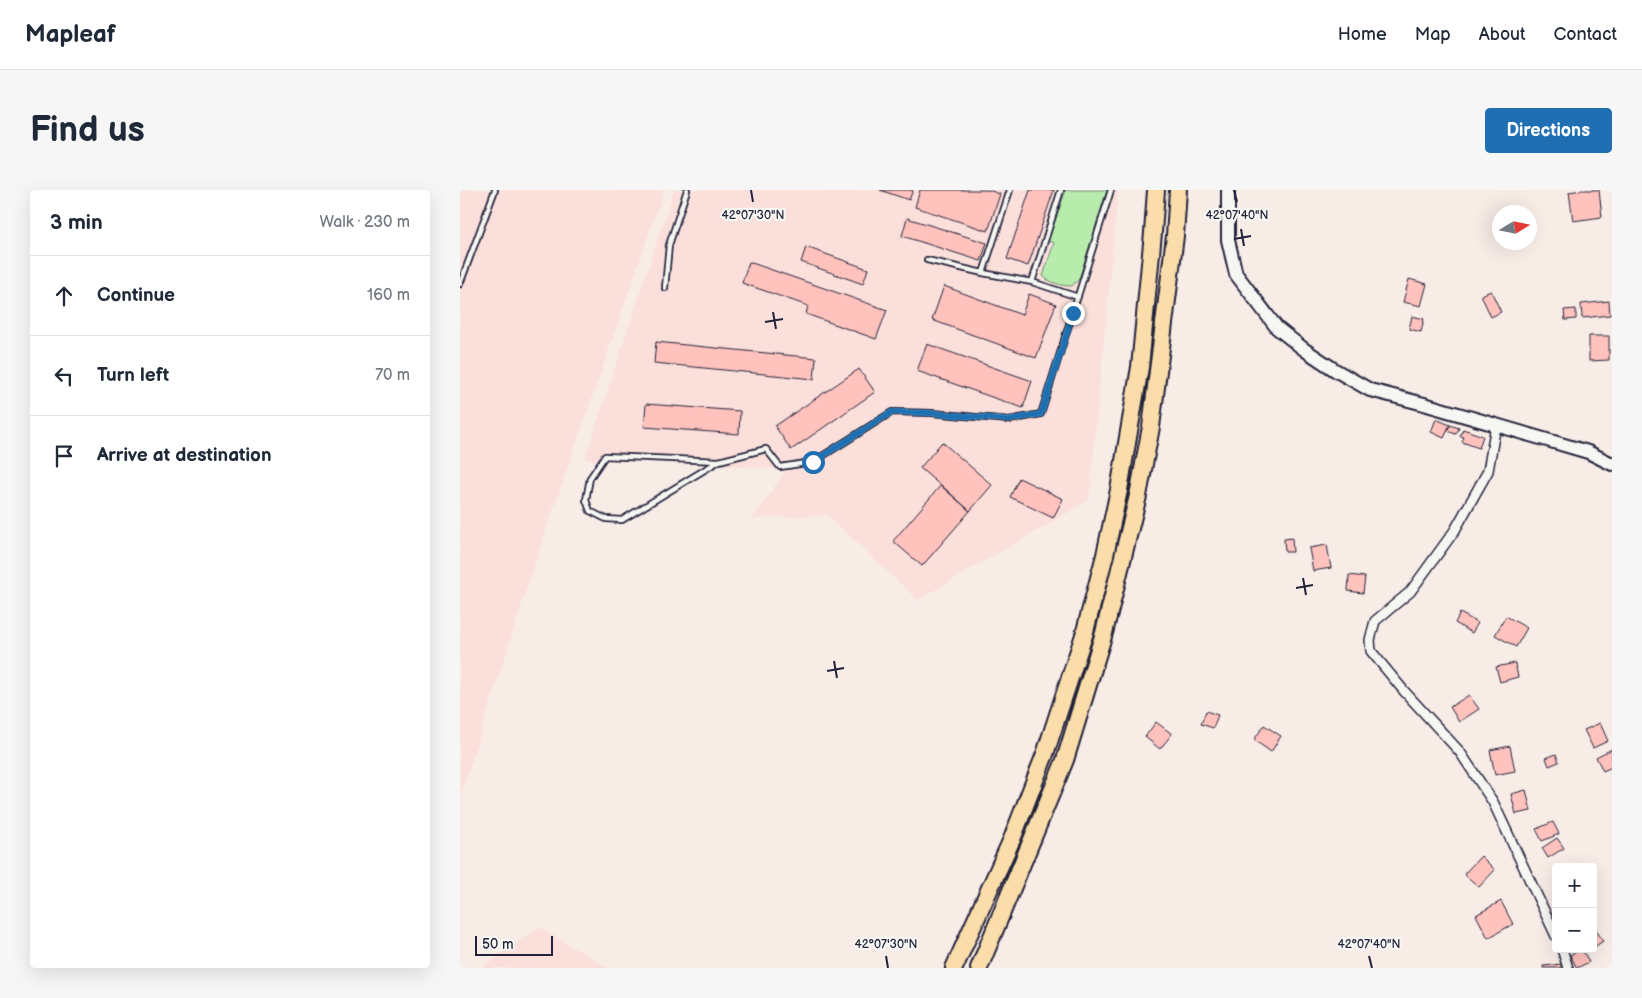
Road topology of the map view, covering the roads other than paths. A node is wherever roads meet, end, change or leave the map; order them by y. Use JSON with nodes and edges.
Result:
{"nodes":[{"id":1,"x":495,"y":190,"type":"edge"},
{"id":2,"x":688,"y":190,"type":"edge"},
{"id":3,"x":1010,"y":190,"type":"edge"},
{"id":4,"x":1062,"y":190,"type":"edge"},
{"id":5,"x":1111,"y":190,"type":"edge"},
{"id":6,"x":1156,"y":190,"type":"edge"},
{"id":7,"x":1178,"y":190,"type":"edge"},
{"id":8,"x":1228,"y":190,"type":"edge"},
{"id":9,"x":927,"y":260,"type":"dead end"},
{"id":10,"x":982,"y":273,"type":"junction"},
{"id":11,"x":1032,"y":282,"type":"junction"},
{"id":12,"x":460,"y":284,"type":"edge"},
{"id":13,"x":665,"y":288,"type":"dead end"},
{"id":14,"x":1078,"y":297,"type":"junction"},
{"id":15,"x":1496,"y":425,"type":"junction"},
{"id":16,"x":718,"y":462,"type":"junction"},
{"id":17,"x":1612,"y":464,"type":"edge"},
{"id":18,"x":1552,"y":927,"type":"edge"},
{"id":19,"x":1563,"y":953,"type":"edge"},
{"id":20,"x":954,"y":968,"type":"edge"},
{"id":21,"x":979,"y":968,"type":"edge"},
{"id":22,"x":1568,"y":968,"type":"edge"}],
"edges":[{"from":1,"to":12,"type":"lane"},
{"from":2,"to":13,"type":"lane"},
{"from":3,"to":10,"type":"lane"},
{"from":4,"to":11,"type":"lane"},
{"from":5,"to":14,"type":"lane"},
{"from":6,"to":20,"type":"highway"},
{"from":7,"to":21,"type":"highway"},
{"from":8,"to":15,"type":"street"},
{"from":9,"to":10,"type":"lane"},
{"from":10,"to":11,"type":"lane"},
{"from":11,"to":14,"type":"lane"},
{"from":14,"to":16,"type":"lane"},
{"from":15,"to":17,"type":"street"},
{"from":15,"to":18,"type":"street"},
{"from":16,"to":16,"type":"lane"},
{"from":19,"to":22,"type":"street"}]}
